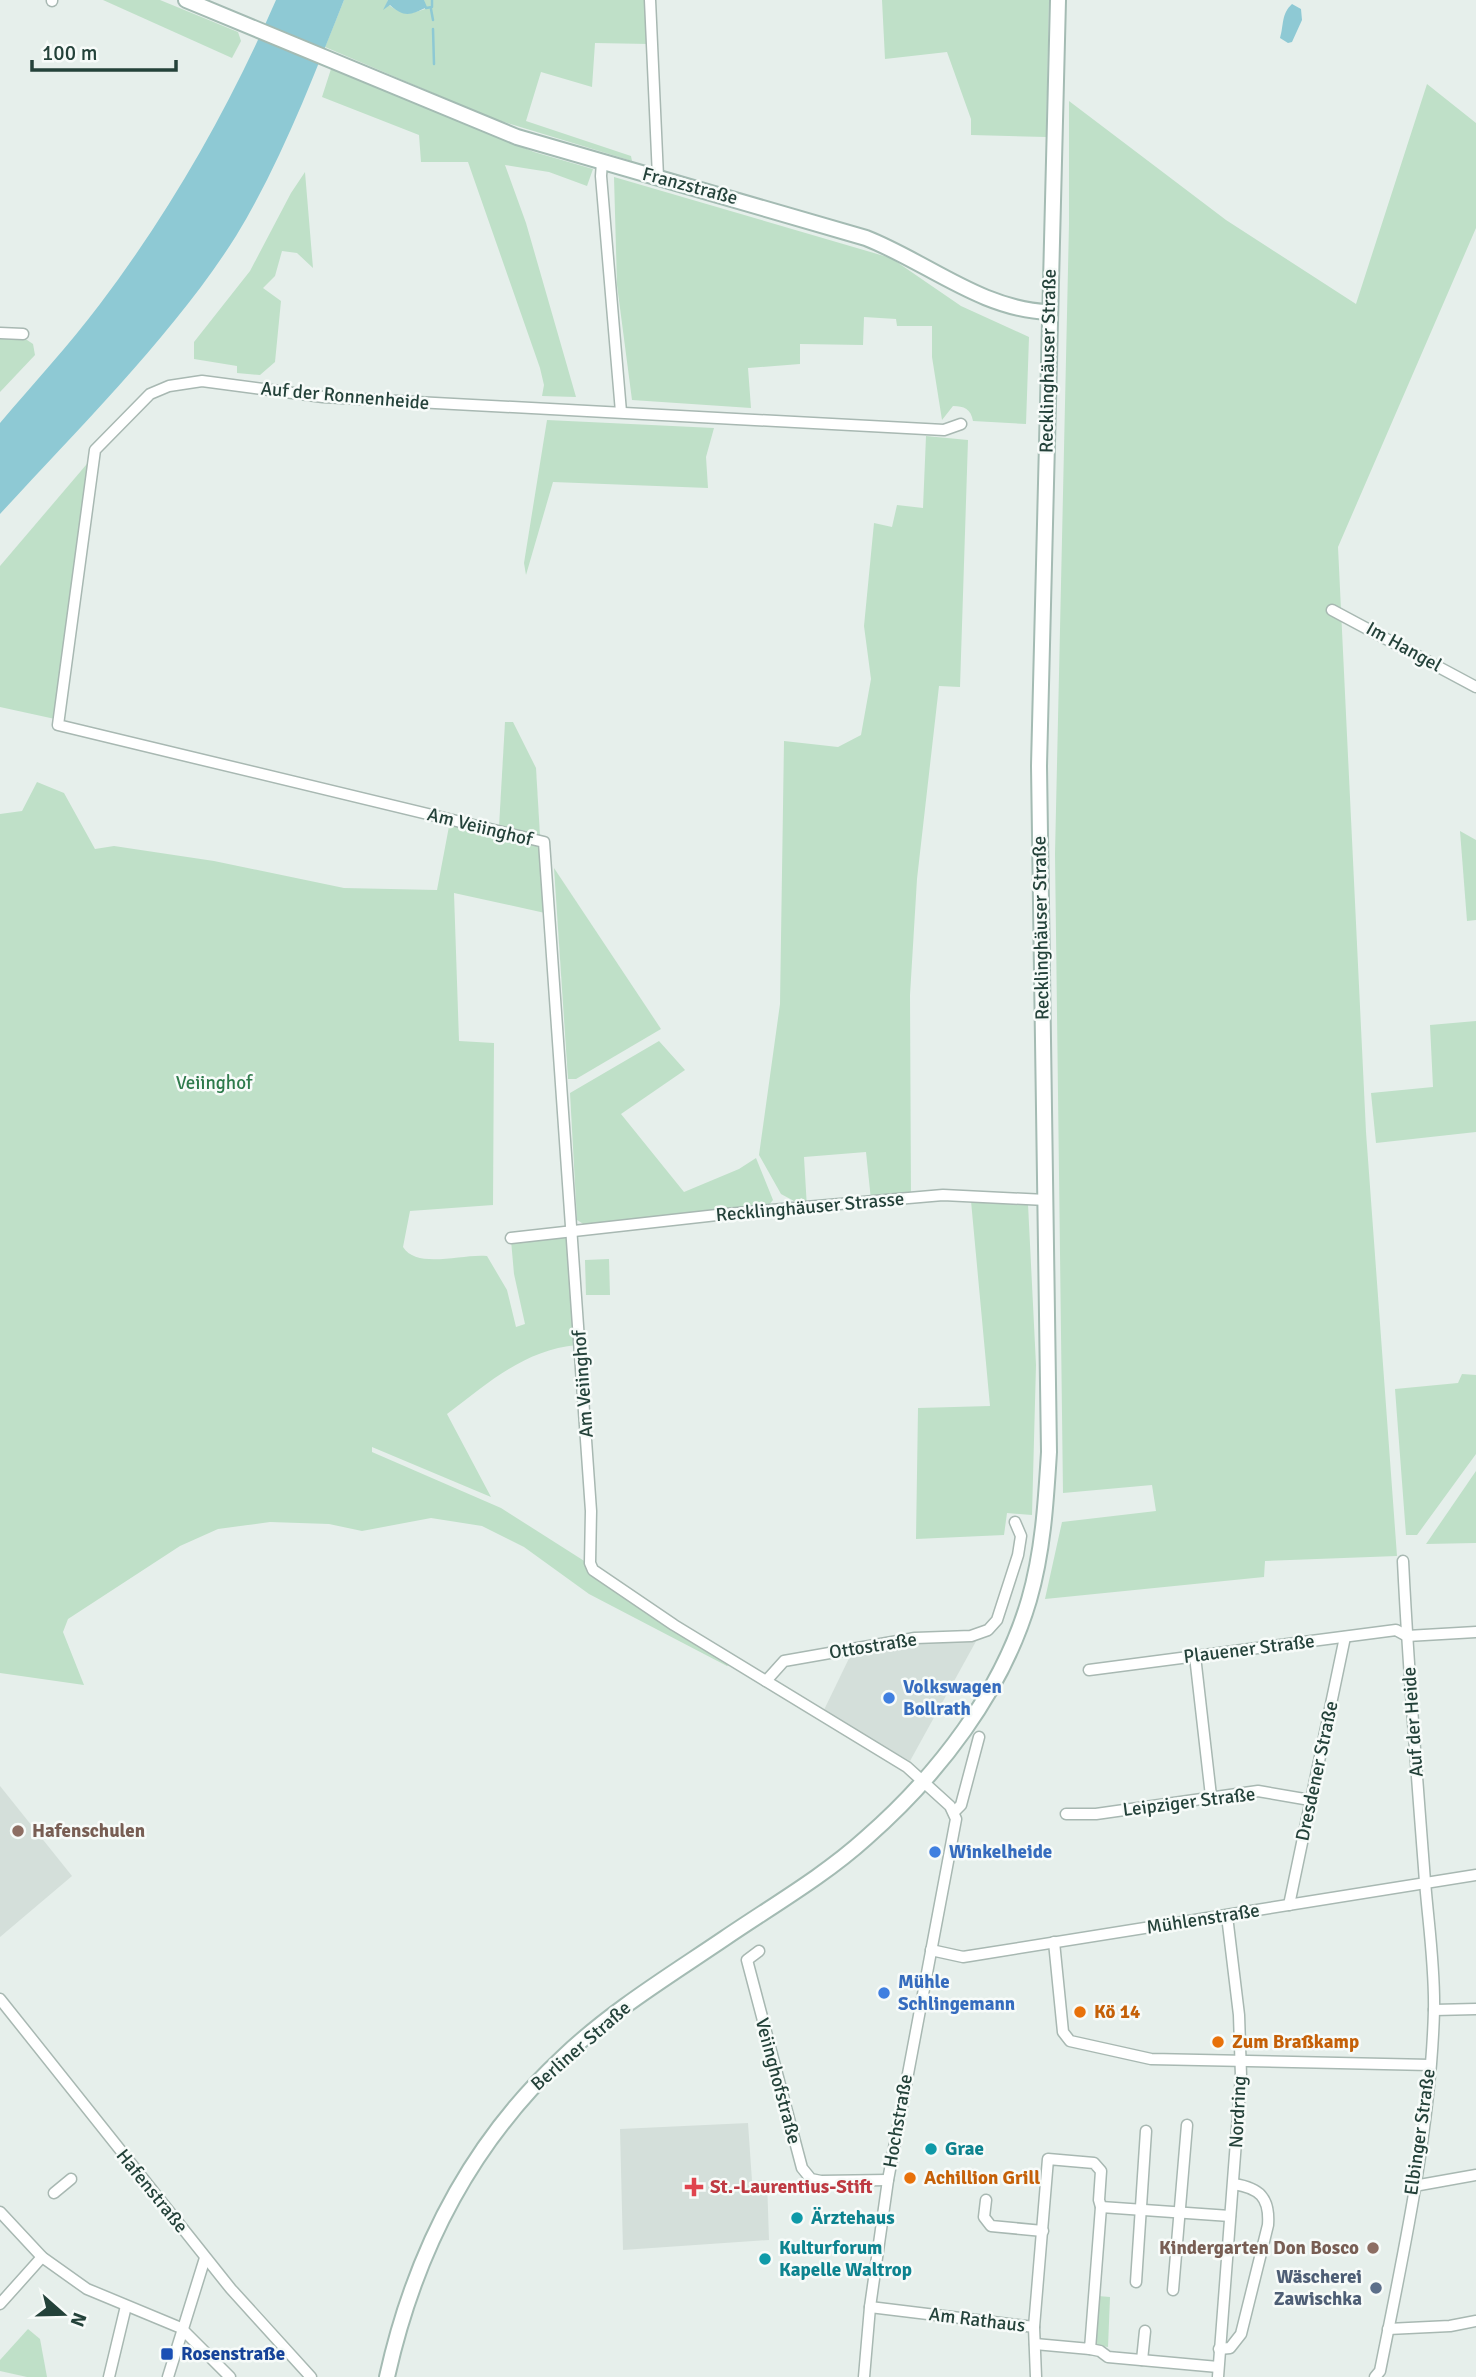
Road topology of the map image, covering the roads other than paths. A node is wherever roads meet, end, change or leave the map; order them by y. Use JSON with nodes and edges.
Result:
{"nodes":[{"id":1,"x":186,"y":0,"type":"edge"},
{"id":2,"x":650,"y":0,"type":"edge"},
{"id":3,"x":1058,"y":0,"type":"edge"},
{"id":4,"x":603,"y":162,"type":"junction"},
{"id":5,"x":657,"y":177,"type":"junction"},
{"id":6,"x":1049,"y":312,"type":"junction"},
{"id":7,"x":0,"y":333,"type":"edge"},
{"id":8,"x":23,"y":334,"type":"dead end"},
{"id":9,"x":621,"y":412,"type":"junction"},
{"id":10,"x":961,"y":424,"type":"dead end"},
{"id":11,"x":95,"y":450,"type":"joint"},
{"id":12,"x":1332,"y":610,"type":"dead end"},
{"id":13,"x":1476,"y":687,"type":"edge"},
{"id":14,"x":1046,"y":1200,"type":"junction"},
{"id":15,"x":573,"y":1229,"type":"junction"},
{"id":16,"x":511,"y":1238,"type":"dead end"},
{"id":17,"x":1015,"y":1522,"type":"dead end"},
{"id":18,"x":1403,"y":1561,"type":"dead end"},
{"id":19,"x":1476,"y":1632,"type":"edge"},
{"id":20,"x":1407,"y":1636,"type":"junction"},
{"id":21,"x":1345,"y":1637,"type":"junction"},
{"id":22,"x":1195,"y":1656,"type":"junction"},
{"id":23,"x":1089,"y":1670,"type":"dead end"},
{"id":24,"x":766,"y":1681,"type":"junction"},
{"id":25,"x":979,"y":1737,"type":"dead end"},
{"id":26,"x":924,"y":1783,"type":"junction"},
{"id":27,"x":1211,"y":1796,"type":"junction"},
{"id":28,"x":1310,"y":1800,"type":"junction"},
{"id":29,"x":954,"y":1812,"type":"junction"},
{"id":30,"x":1066,"y":1814,"type":"dead end"},
{"id":31,"x":1476,"y":1875,"type":"edge"},
{"id":32,"x":1425,"y":1884,"type":"junction"},
{"id":33,"x":1289,"y":1905,"type":"junction"},
{"id":34,"x":1227,"y":1916,"type":"junction"},
{"id":35,"x":1054,"y":1942,"type":"junction"},
{"id":36,"x":931,"y":1950,"type":"junction"},
{"id":37,"x":759,"y":1951,"type":"dead end"},
{"id":38,"x":0,"y":1999,"type":"edge"},
{"id":39,"x":1434,"y":2010,"type":"junction"},
{"id":40,"x":1476,"y":2010,"type":"edge"},
{"id":41,"x":1241,"y":2059,"type":"junction"},
{"id":42,"x":1430,"y":2065,"type":"junction"},
{"id":43,"x":1187,"y":2125,"type":"dead end"},
{"id":44,"x":1146,"y":2131,"type":"dead end"},
{"id":45,"x":1476,"y":2175,"type":"edge"},
{"id":46,"x":71,"y":2179,"type":"dead end"},
{"id":47,"x":888,"y":2180,"type":"junction"},
{"id":48,"x":1234,"y":2184,"type":"junction"},
{"id":49,"x":1414,"y":2186,"type":"junction"},
{"id":50,"x":54,"y":2193,"type":"dead end"},
{"id":51,"x":986,"y":2200,"type":"dead end"},
{"id":52,"x":1101,"y":2207,"type":"junction"},
{"id":53,"x":1142,"y":2211,"type":"junction"},
{"id":54,"x":0,"y":2212,"type":"edge"},
{"id":55,"x":1180,"y":2212,"type":"junction"},
{"id":56,"x":1230,"y":2216,"type":"junction"},
{"id":57,"x":1043,"y":2231,"type":"junction"},
{"id":58,"x":42,"y":2257,"type":"junction"},
{"id":59,"x":205,"y":2258,"type":"junction"},
{"id":60,"x":1136,"y":2281,"type":"dead end"},
{"id":61,"x":1173,"y":2290,"type":"dead end"},
{"id":62,"x":0,"y":2304,"type":"edge"},
{"id":63,"x":125,"y":2306,"type":"junction"},
{"id":64,"x":870,"y":2307,"type":"junction"},
{"id":65,"x":1476,"y":2321,"type":"edge"},
{"id":66,"x":181,"y":2328,"type":"junction"},
{"id":67,"x":1034,"y":2328,"type":"junction"},
{"id":68,"x":1388,"y":2329,"type":"junction"},
{"id":69,"x":1145,"y":2331,"type":"dead end"},
{"id":70,"x":1035,"y":2344,"type":"junction"},
{"id":71,"x":1090,"y":2349,"type":"junction"},
{"id":72,"x":1219,"y":2349,"type":"junction"},
{"id":73,"x":1142,"y":2361,"type":"junction"},
{"id":74,"x":1218,"y":2372,"type":"edge"},
{"id":75,"x":109,"y":2377,"type":"edge"},
{"id":76,"x":168,"y":2377,"type":"edge"},
{"id":77,"x":230,"y":2377,"type":"edge"},
{"id":78,"x":311,"y":2377,"type":"edge"},
{"id":79,"x":387,"y":2377,"type":"edge"},
{"id":80,"x":864,"y":2377,"type":"edge"},
{"id":81,"x":1036,"y":2377,"type":"edge"},
{"id":82,"x":1375,"y":2377,"type":"edge"}],
"edges":[{"from":1,"to":4,"type":"main road","name":"Franzstraße"},
{"from":2,"to":5,"type":"street"},
{"from":3,"to":6,"type":"main road","name":"Recklinghäuser Straße"},
{"from":4,"to":5,"type":"main road","name":"Franzstraße"},
{"from":4,"to":9,"type":"street"},
{"from":5,"to":6,"type":"main road","name":"Franzstraße"},
{"from":6,"to":14,"type":"main road","name":"Recklinghäuser Straße"},
{"from":7,"to":8,"type":"street"},
{"from":9,"to":10,"type":"street","name":"Auf der Ronnenheide"},
{"from":9,"to":11,"type":"street","name":"Auf der Ronnenheide"},
{"from":11,"to":15,"type":"street","name":"Am Veiinghof"},
{"from":12,"to":13,"type":"street","name":"Im Hangel"},
{"from":14,"to":15,"type":"street","name":"Recklinghäuser Strasse"},
{"from":14,"to":26,"type":"main road","name":"Recklinghäuser Straße"},
{"from":15,"to":16,"type":"street","name":"Recklinghäuser Strasse"},
{"from":15,"to":24,"type":"street","name":"Am Veiinghof"},
{"from":17,"to":24,"type":"street","name":"Ottostraße"},
{"from":18,"to":20,"type":"street","name":"Auf der Heide"},
{"from":19,"to":20,"type":"street","name":"Plauener Straße"},
{"from":20,"to":21,"type":"street","name":"Plauener Straße"},
{"from":20,"to":32,"type":"street","name":"Auf der Heide"},
{"from":21,"to":22,"type":"street","name":"Plauener Straße"},
{"from":21,"to":28,"type":"street","name":"Dresdener Straße"},
{"from":22,"to":23,"type":"street","name":"Plauener Straße"},
{"from":22,"to":27,"type":"street"},
{"from":24,"to":26,"type":"street"},
{"from":25,"to":29,"type":"street"},
{"from":26,"to":29,"type":"street"},
{"from":26,"to":79,"type":"main road","name":"Berliner Straße"},
{"from":27,"to":28,"type":"street","name":"Leipziger Straße"},
{"from":27,"to":30,"type":"street","name":"Leipziger Straße"},
{"from":28,"to":33,"type":"street","name":"Dresdener Straße"},
{"from":29,"to":36,"type":"street"},
{"from":31,"to":32,"type":"street","name":"Mühlenstraße"},
{"from":32,"to":33,"type":"street","name":"Mühlenstraße"},
{"from":32,"to":39,"type":"street","name":"Elbinger Straße"},
{"from":33,"to":34,"type":"street","name":"Mühlenstraße"},
{"from":34,"to":35,"type":"street","name":"Mühlenstraße"},
{"from":34,"to":41,"type":"street","name":"Nordring"},
{"from":35,"to":36,"type":"street","name":"Mühlenstraße"},
{"from":35,"to":41,"type":"street"},
{"from":36,"to":47,"type":"street","name":"Hochstraße"},
{"from":37,"to":47,"type":"street","name":"Veiinghofstraße"},
{"from":38,"to":59,"type":"street","name":"Hafenstraße"},
{"from":39,"to":40,"type":"street"},
{"from":39,"to":42,"type":"street","name":"Elbinger Straße"},
{"from":41,"to":42,"type":"street"},
{"from":41,"to":48,"type":"street","name":"Nordring"},
{"from":42,"to":49,"type":"street","name":"Elbinger Straße"},
{"from":43,"to":55,"type":"street"},
{"from":44,"to":53,"type":"street"},
{"from":45,"to":49,"type":"street"},
{"from":46,"to":50,"type":"street"},
{"from":47,"to":64,"type":"street","name":"Hochstraße"},
{"from":48,"to":56,"type":"street","name":"Nordring"},
{"from":48,"to":72,"type":"street"},
{"from":49,"to":68,"type":"street","name":"Elbinger Straße"},
{"from":51,"to":57,"type":"street"},
{"from":52,"to":53,"type":"street"},
{"from":52,"to":57,"type":"street"},
{"from":52,"to":71,"type":"street"},
{"from":53,"to":55,"type":"street"},
{"from":53,"to":60,"type":"street"},
{"from":54,"to":58,"type":"street"},
{"from":55,"to":56,"type":"street"},
{"from":55,"to":61,"type":"street"},
{"from":56,"to":72,"type":"street","name":"Nordring"},
{"from":57,"to":67,"type":"street"},
{"from":58,"to":62,"type":"street"},
{"from":58,"to":63,"type":"street"},
{"from":59,"to":66,"type":"street"},
{"from":59,"to":78,"type":"street","name":"Hafenstraße"},
{"from":63,"to":66,"type":"street"},
{"from":63,"to":75,"type":"street"},
{"from":64,"to":67,"type":"street","name":"Am Rathaus"},
{"from":64,"to":80,"type":"street","name":"Hochstraße"},
{"from":65,"to":68,"type":"street"},
{"from":66,"to":76,"type":"street"},
{"from":66,"to":77,"type":"street"},
{"from":67,"to":70,"type":"street","name":"Am Rathaus"},
{"from":68,"to":82,"type":"street","name":"Elbinger Straße"},
{"from":69,"to":73,"type":"street"},
{"from":70,"to":71,"type":"street","name":"Nordring"},
{"from":70,"to":81,"type":"street","name":"Am Rathaus"},
{"from":71,"to":73,"type":"street","name":"Nordring"},
{"from":72,"to":74,"type":"street","name":"Nordring"},
{"from":73,"to":74,"type":"street","name":"Nordring"}]}
